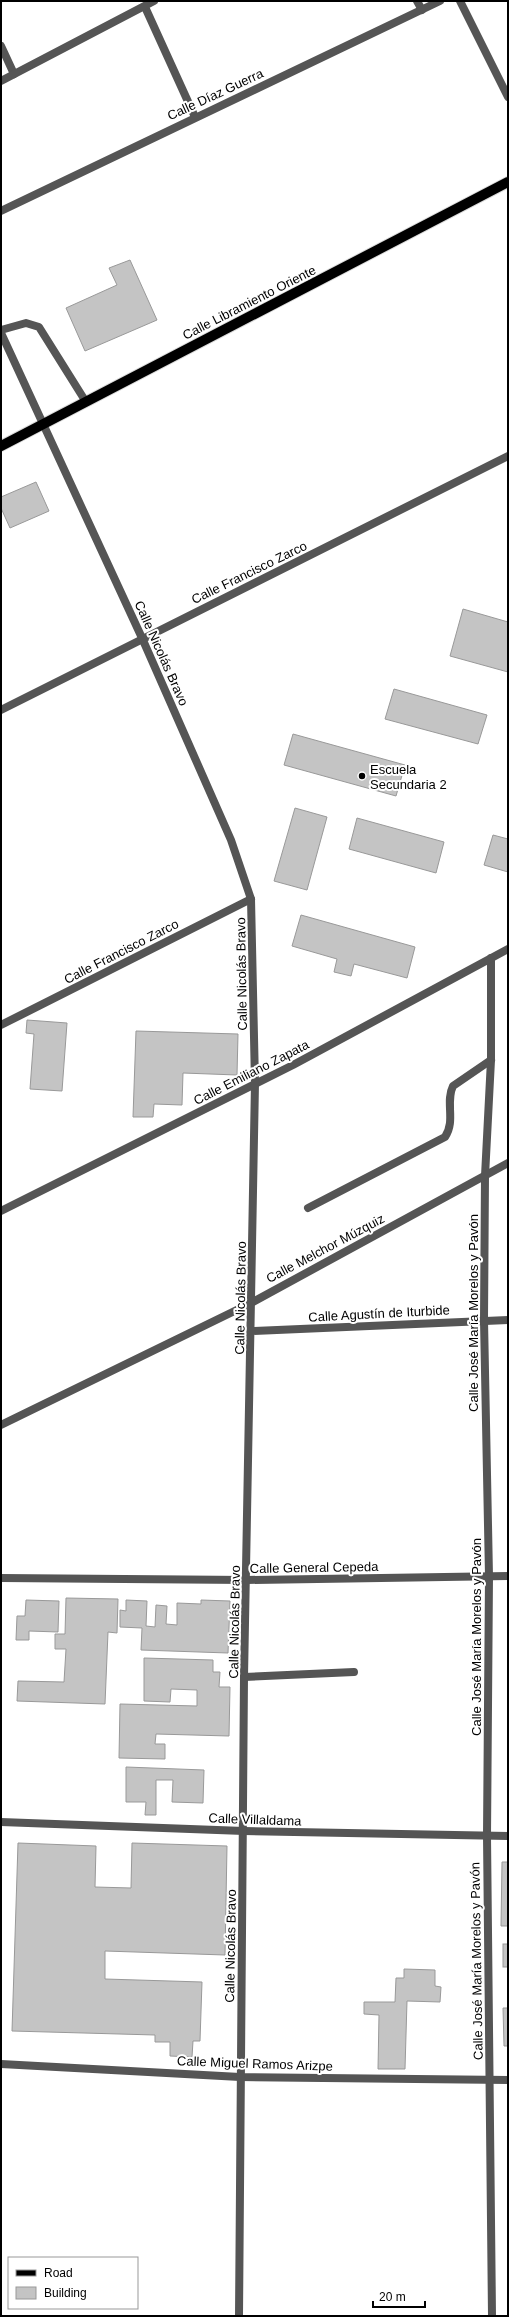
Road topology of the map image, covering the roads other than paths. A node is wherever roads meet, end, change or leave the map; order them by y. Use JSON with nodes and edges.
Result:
{"nodes":[{"id":1,"x":154,"y":1,"type":"edge"},
{"id":2,"x":417,"y":1,"type":"edge"},
{"id":3,"x":440,"y":1,"type":"edge"},
{"id":4,"x":460,"y":1,"type":"edge"},
{"id":5,"x":145,"y":7,"type":"junction"},
{"id":6,"x":422,"y":10,"type":"junction"},
{"id":7,"x":1,"y":46,"type":"edge"},
{"id":8,"x":14,"y":74,"type":"junction"},
{"id":9,"x":1,"y":81,"type":"edge"},
{"id":10,"x":508,"y":97,"type":"edge"},
{"id":11,"x":195,"y":117,"type":"junction"},
{"id":12,"x":508,"y":182,"type":"edge"},
{"id":13,"x":1,"y":211,"type":"edge"},
{"id":14,"x":1,"y":330,"type":"edge"},
{"id":15,"x":1,"y":333,"type":"edge"},
{"id":16,"x":86,"y":402,"type":"junction"},
{"id":17,"x":44,"y":424,"type":"junction"},
{"id":18,"x":1,"y":446,"type":"edge"},
{"id":19,"x":508,"y":456,"type":"edge"},
{"id":20,"x":142,"y":638,"type":"junction"},
{"id":21,"x":1,"y":710,"type":"edge"},
{"id":22,"x":251,"y":899,"type":"junction"},
{"id":23,"x":508,"y":949,"type":"edge"},
{"id":24,"x":491,"y":958,"type":"junction"},
{"id":25,"x":1,"y":1026,"type":"edge"},
{"id":26,"x":491,"y":1060,"type":"junction"},
{"id":27,"x":255,"y":1083,"type":"junction"},
{"id":28,"x":508,"y":1163,"type":"edge"},
{"id":29,"x":485,"y":1176,"type":"junction"},
{"id":30,"x":308,"y":1208,"type":"dead end"},
{"id":31,"x":1,"y":1211,"type":"edge"},
{"id":32,"x":251,"y":1303,"type":"junction"},
{"id":33,"x":484,"y":1320,"type":"junction"},
{"id":34,"x":508,"y":1320,"type":"edge"},
{"id":35,"x":252,"y":1331,"type":"junction"},
{"id":36,"x":1,"y":1425,"type":"edge"},
{"id":37,"x":489,"y":1576,"type":"junction"},
{"id":38,"x":508,"y":1576,"type":"edge"},
{"id":39,"x":1,"y":1578,"type":"edge"},
{"id":40,"x":247,"y":1580,"type":"junction"},
{"id":41,"x":354,"y":1672,"type":"dead end"},
{"id":42,"x":244,"y":1677,"type":"junction"},
{"id":43,"x":1,"y":1822,"type":"edge"},
{"id":44,"x":244,"y":1831,"type":"junction"},
{"id":45,"x":487,"y":1836,"type":"junction"},
{"id":46,"x":508,"y":1836,"type":"edge"},
{"id":47,"x":1,"y":2064,"type":"edge"},
{"id":48,"x":240,"y":2076,"type":"junction"},
{"id":49,"x":508,"y":2080,"type":"edge"},
{"id":50,"x":490,"y":2081,"type":"junction"},
{"id":51,"x":239,"y":2316,"type":"edge"},
{"id":52,"x":492,"y":2316,"type":"edge"}],
"edges":[{"from":1,"to":5,"type":"street"},
{"from":2,"to":6,"type":"street"},
{"from":3,"to":6,"type":"street","name":"Calle Díaz Guerra"},
{"from":4,"to":10,"type":"street"},
{"from":5,"to":8,"type":"street"},
{"from":5,"to":11,"type":"street"},
{"from":6,"to":11,"type":"street","name":"Calle Díaz Guerra"},
{"from":7,"to":8,"type":"street"},
{"from":8,"to":9,"type":"street"},
{"from":11,"to":13,"type":"street","name":"Calle Díaz Guerra"},
{"from":12,"to":16,"type":"main road","name":"Calle Libramiento Oriente"},
{"from":14,"to":16,"type":"street"},
{"from":15,"to":17,"type":"street","name":"Calle Nicolás Bravo"},
{"from":16,"to":17,"type":"main road","name":"Calle Libramiento Oriente"},
{"from":17,"to":18,"type":"main road","name":"Calle Libramiento Oriente"},
{"from":17,"to":20,"type":"street","name":"Calle Nicolás Bravo"},
{"from":19,"to":20,"type":"street","name":"Calle Francisco Zarco"},
{"from":20,"to":21,"type":"street","name":"Calle Francisco Zarco"},
{"from":20,"to":22,"type":"street","name":"Calle Nicolás Bravo"},
{"from":22,"to":25,"type":"street","name":"Calle Francisco Zarco"},
{"from":22,"to":27,"type":"street","name":"Calle Nicolás Bravo"},
{"from":23,"to":24,"type":"street","name":"Calle Emiliano Zapata"},
{"from":24,"to":26,"type":"street","name":"Calle José María Morelos y Pavón"},
{"from":24,"to":27,"type":"street","name":"Calle Emiliano Zapata"},
{"from":26,"to":29,"type":"street","name":"Calle José María Morelos y Pavón"},
{"from":26,"to":30,"type":"street"},
{"from":27,"to":31,"type":"street","name":"Calle Emiliano Zapata"},
{"from":27,"to":32,"type":"street","name":"Calle Nicolás Bravo"},
{"from":28,"to":29,"type":"street","name":"Calle Melchor Múzquiz"},
{"from":29,"to":32,"type":"street","name":"Calle Melchor Múzquiz"},
{"from":29,"to":33,"type":"street","name":"Calle José María Morelos y Pavón"},
{"from":32,"to":35,"type":"street","name":"Calle Nicolás Bravo"},
{"from":32,"to":36,"type":"street","name":"Calle Melchor Múzquiz"},
{"from":33,"to":34,"type":"street","name":"Calle Agustín de Iturbide"},
{"from":33,"to":35,"type":"street","name":"Calle Agustín de Iturbide"},
{"from":33,"to":37,"type":"street","name":"Calle José María Morelos y Pavón"},
{"from":35,"to":40,"type":"street","name":"Calle Nicolás Bravo"},
{"from":37,"to":38,"type":"street","name":"Calle General Cepeda"},
{"from":37,"to":40,"type":"street","name":"Calle General Cepeda"},
{"from":37,"to":45,"type":"street","name":"Calle José María Morelos y Pavón"},
{"from":39,"to":40,"type":"street","name":"Calle General Cepeda"},
{"from":40,"to":42,"type":"street","name":"Calle Nicolás Bravo"},
{"from":41,"to":42,"type":"street"},
{"from":42,"to":44,"type":"street","name":"Calle Nicolás Bravo"},
{"from":43,"to":44,"type":"street","name":"Calle Villaldama"},
{"from":44,"to":45,"type":"street","name":"Calle Villaldama"},
{"from":44,"to":48,"type":"street","name":"Calle Nicolás Bravo"},
{"from":45,"to":46,"type":"street","name":"Calle Villaldama"},
{"from":45,"to":50,"type":"street","name":"Calle José María Morelos y Pavón"},
{"from":47,"to":48,"type":"street","name":"Calle Miguel Ramos Arizpe"},
{"from":48,"to":50,"type":"street","name":"Calle Miguel Ramos Arizpe"},
{"from":48,"to":51,"type":"street","name":"Calle Nicolás Bravo"},
{"from":49,"to":50,"type":"street","name":"Calle Miguel Ramos Arizpe"},
{"from":50,"to":52,"type":"street","name":"Calle José María Morelos y Pavón"}]}
